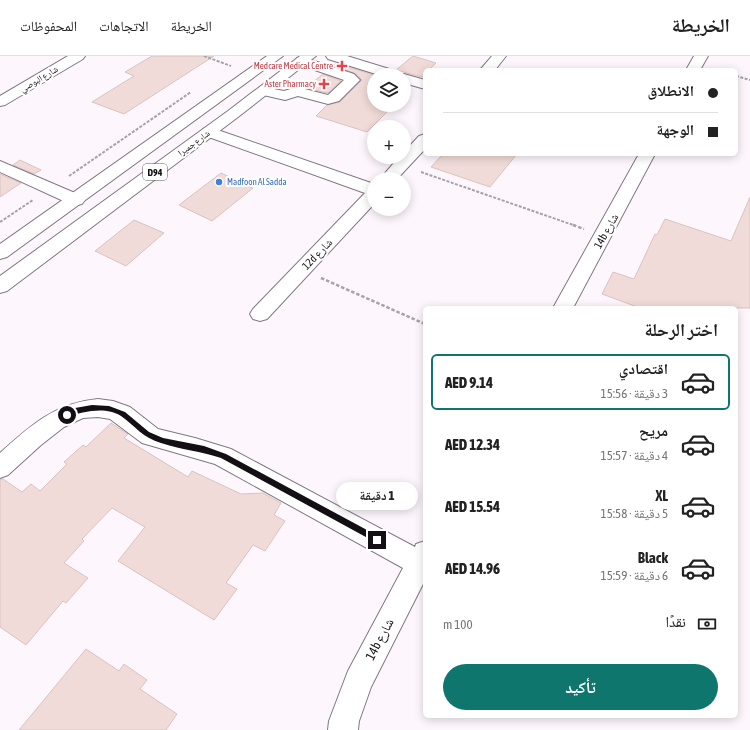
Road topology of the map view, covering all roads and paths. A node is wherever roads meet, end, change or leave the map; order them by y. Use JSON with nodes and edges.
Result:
{"nodes":[{"id":1,"x":78,"y":56,"type":"edge"},
{"id":2,"x":204,"y":56,"type":"edge"},
{"id":3,"x":276,"y":56,"type":"edge"},
{"id":4,"x":333,"y":56,"type":"edge"},
{"id":5,"x":499,"y":56,"type":"edge"},
{"id":6,"x":701,"y":56,"type":"edge"},
{"id":7,"x":305,"y":59,"type":"edge"},
{"id":8,"x":233,"y":62,"type":"dead end"},
{"id":9,"x":229,"y":66,"type":"junction"},
{"id":10,"x":372,"y":68,"type":"edge"},
{"id":11,"x":489,"y":68,"type":"edge"},
{"id":12,"x":695,"y":68,"type":"edge"},
{"id":13,"x":252,"y":74,"type":"junction"},
{"id":14,"x":738,"y":77,"type":"edge"},
{"id":15,"x":411,"y":80,"type":"edge"},
{"id":16,"x":750,"y":80,"type":"edge"},
{"id":17,"x":423,"y":84,"type":"edge"},
{"id":18,"x":197,"y":88,"type":"dead end"},
{"id":19,"x":264,"y":91,"type":"junction"},
{"id":20,"x":0,"y":102,"type":"edge"},
{"id":21,"x":209,"y":132,"type":"junction"},
{"id":22,"x":423,"y":141,"type":"edge"},
{"id":23,"x":646,"y":156,"type":"edge"},
{"id":24,"x":401,"y":165,"type":"junction"},
{"id":25,"x":0,"y":166,"type":"edge"},
{"id":26,"x":394,"y":172,"type":"edge"},
{"id":27,"x":367,"y":188,"type":"edge"},
{"id":28,"x":50,"y":189,"type":"junction"},
{"id":29,"x":76,"y":200,"type":"junction"},
{"id":30,"x":367,"y":201,"type":"edge"},
{"id":31,"x":0,"y":222,"type":"edge"},
{"id":32,"x":603,"y":236,"type":"junction"},
{"id":33,"x":0,"y":253,"type":"edge"},
{"id":34,"x":303,"y":269,"type":"junction"},
{"id":35,"x":0,"y":286,"type":"edge"},
{"id":36,"x":564,"y":306,"type":"edge"},
{"id":37,"x":260,"y":314,"type":"dead end"},
{"id":38,"x":423,"y":323,"type":"edge"},
{"id":39,"x":0,"y":468,"type":"edge"},
{"id":40,"x":422,"y":558,"type":"edge"},
{"id":41,"x":343,"y":730,"type":"edge"}],
"edges":[{"from":1,"to":20,"type":"street","name":"شارع البوصي"},
{"from":2,"to":9,"type":"path"},
{"from":3,"to":13,"type":"street","name":"شارع جميرا","number":"D94"},
{"from":4,"to":10,"type":"street"},
{"from":5,"to":11,"type":"street"},
{"from":6,"to":12,"type":"street"},
{"from":7,"to":19,"type":"street","name":"شارع جميرا","number":"D94"},
{"from":7,"to":19,"type":"street"},
{"from":8,"to":9,"type":"path"},
{"from":9,"to":13,"type":"path"},
{"from":13,"to":29,"type":"street","name":"شارع جميرا","number":"D94"},
{"from":14,"to":16,"type":"path"},
{"from":15,"to":17,"type":"street"},
{"from":18,"to":28,"type":"path"},
{"from":19,"to":21,"type":"street","name":"شارع جميرا","number":"D94"},
{"from":21,"to":27,"type":"street"},
{"from":21,"to":35,"type":"street","name":"شارع جميرا","number":"D94"},
{"from":22,"to":24,"type":"street"},
{"from":23,"to":32,"type":"street","name":"14b شارع"},
{"from":24,"to":26,"type":"street"},
{"from":24,"to":32,"type":"path"},
{"from":25,"to":28,"type":"street"},
{"from":28,"to":29,"type":"street"},
{"from":28,"to":31,"type":"path"},
{"from":29,"to":33,"type":"street","name":"شارع جميرا","number":"D94"},
{"from":30,"to":34,"type":"street","name":"12d شارع"},
{"from":32,"to":36,"type":"street","name":"14b شارع"},
{"from":34,"to":37,"type":"street","name":"12d شارع"},
{"from":34,"to":38,"type":"path"},
{"from":39,"to":40,"type":"street"},
{"from":40,"to":41,"type":"street","name":"14b شارع"}]}
